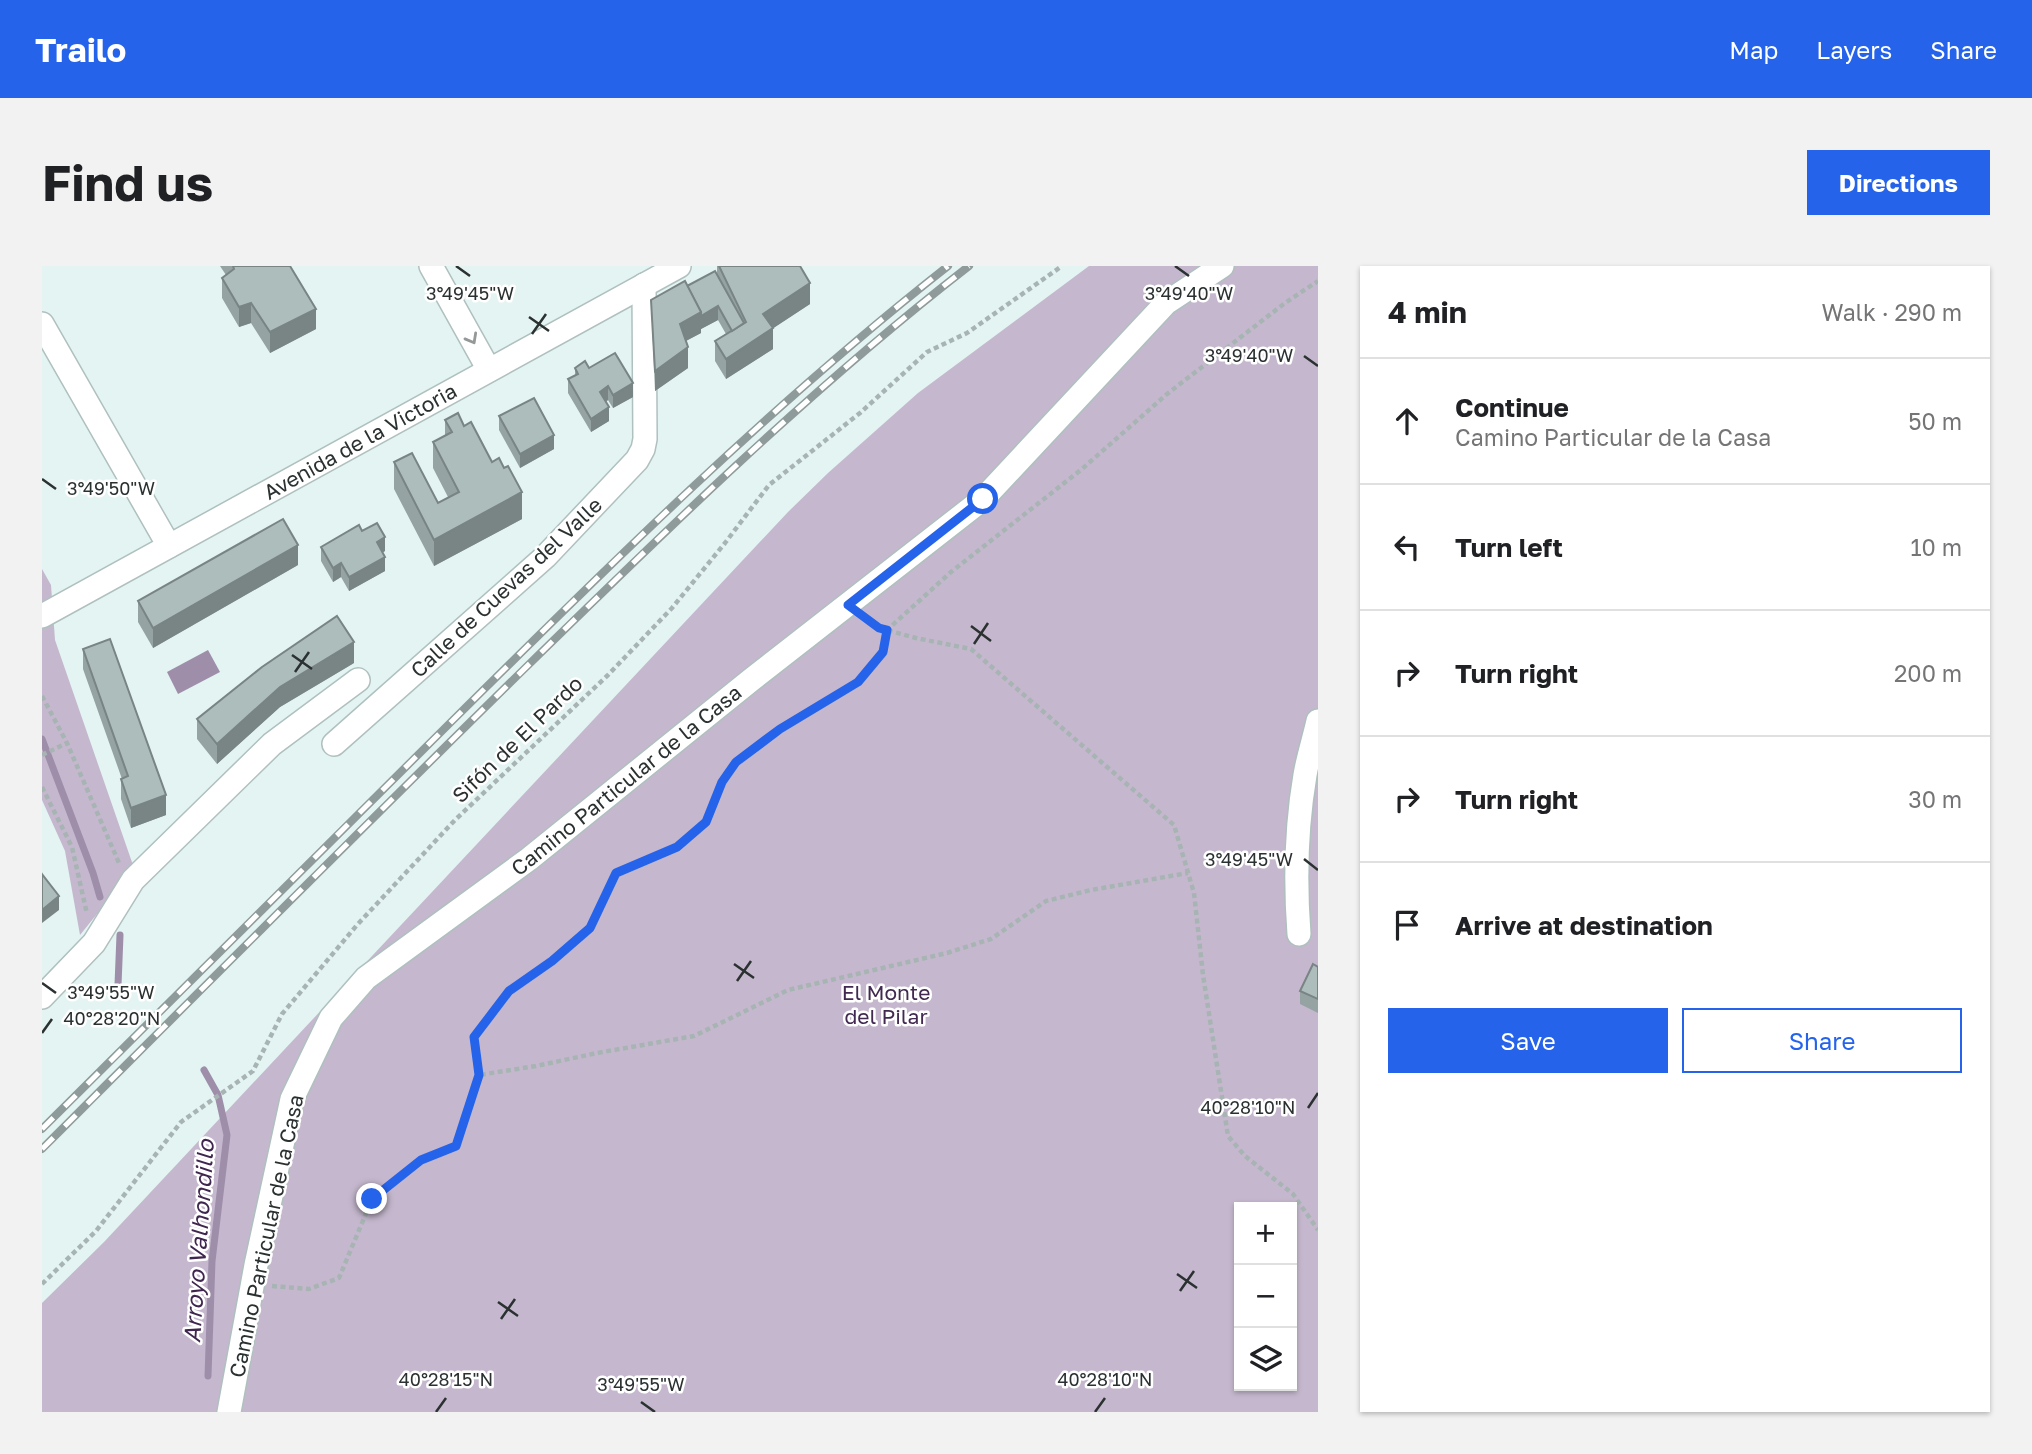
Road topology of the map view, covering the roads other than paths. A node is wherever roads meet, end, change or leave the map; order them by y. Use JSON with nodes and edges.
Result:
{"nodes":[{"id":1,"x":431,"y":266,"type":"edge"},
{"id":2,"x":679,"y":266,"type":"edge"},
{"id":3,"x":1222,"y":266,"type":"edge"},
{"id":4,"x":643,"y":285,"type":"junction"},
{"id":5,"x":42,"y":324,"type":"edge"},
{"id":6,"x":489,"y":370,"type":"junction"},
{"id":7,"x":169,"y":546,"type":"junction"},
{"id":8,"x":42,"y":616,"type":"edge"},
{"id":9,"x":358,"y":680,"type":"dead end"},
{"id":10,"x":1318,"y":721,"type":"edge"},
{"id":11,"x":334,"y":744,"type":"dead end"},
{"id":12,"x":1299,"y":934,"type":"dead end"},
{"id":13,"x":42,"y":997,"type":"edge"},
{"id":14,"x":229,"y":1412,"type":"edge"}],
"edges":[{"from":1,"to":6,"type":"street","one_way":true},
{"from":2,"to":4,"type":"street","name":"Avenida de la Victoria"},
{"from":3,"to":14,"type":"street","name":"Camino Particular de la Casa"},
{"from":4,"to":6,"type":"street","name":"Avenida de la Victoria"},
{"from":4,"to":11,"type":"street","name":"Calle de Cuevas del Valle"},
{"from":5,"to":7,"type":"street"},
{"from":6,"to":7,"type":"street","name":"Avenida de la Victoria"},
{"from":7,"to":8,"type":"street","name":"Avenida de la Victoria"},
{"from":9,"to":13,"type":"street"},
{"from":10,"to":12,"type":"street"}]}
